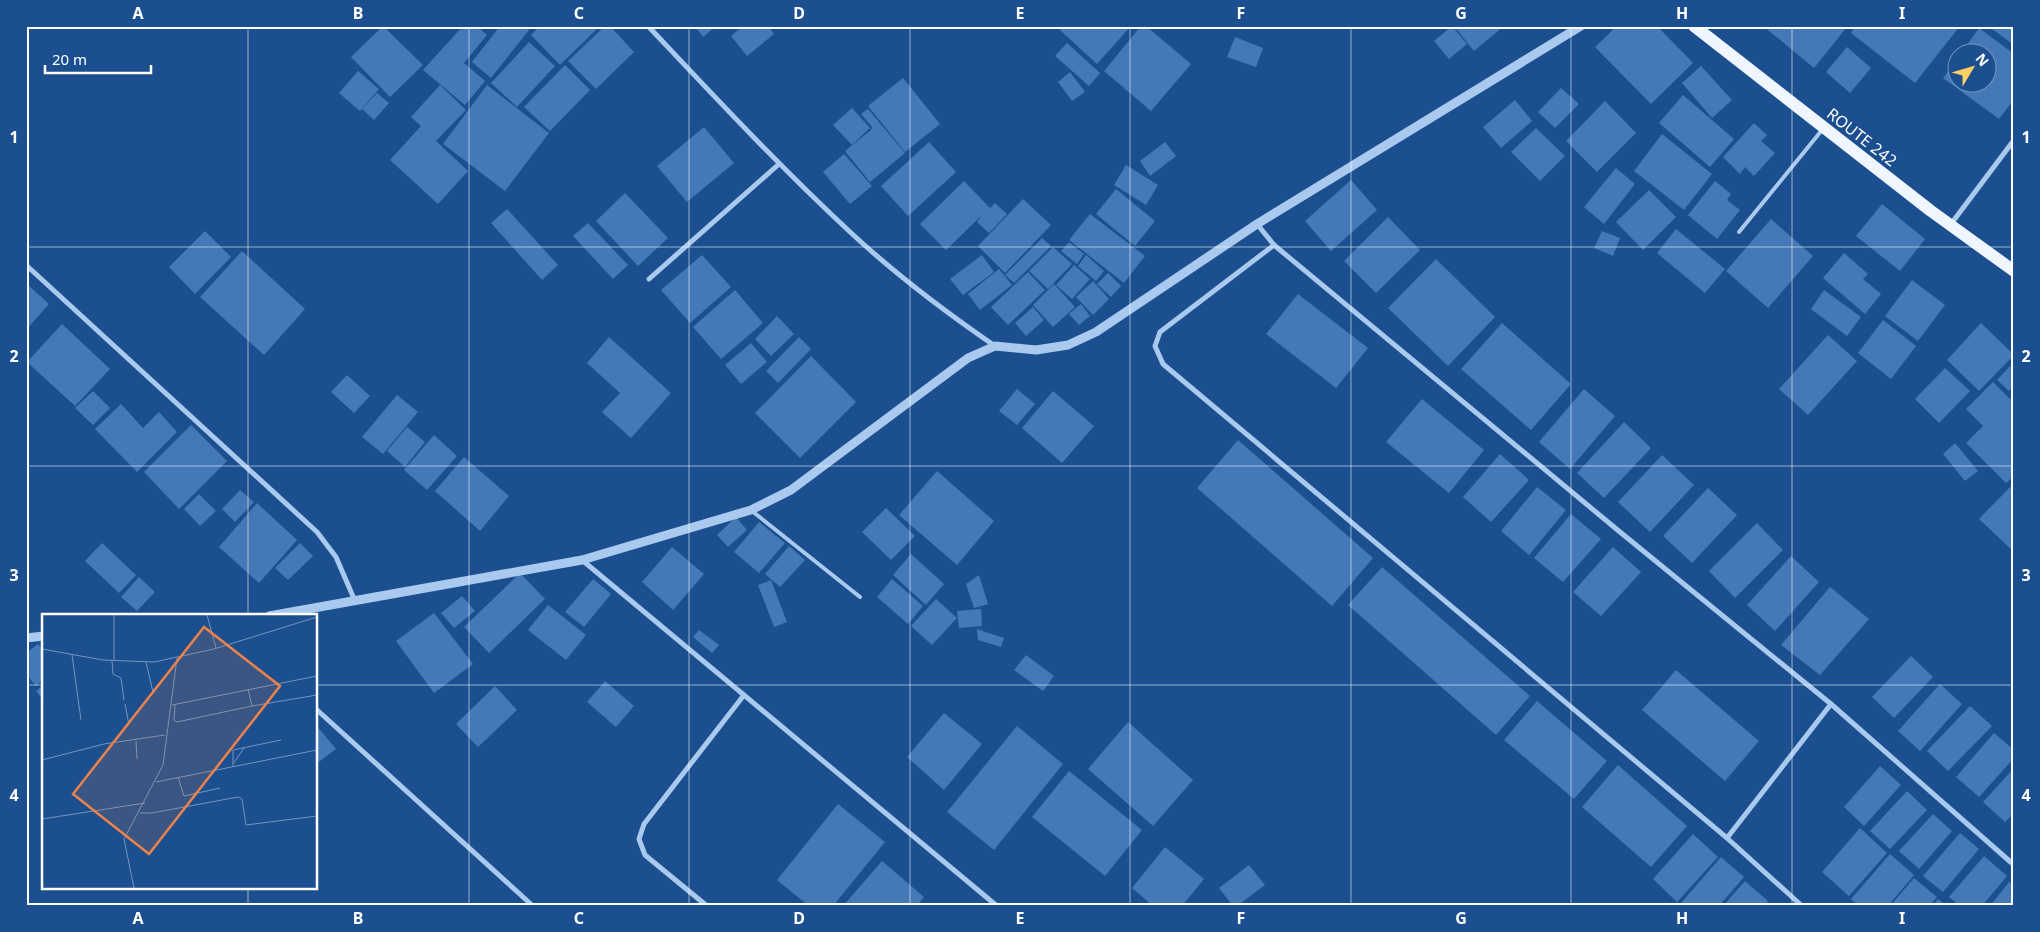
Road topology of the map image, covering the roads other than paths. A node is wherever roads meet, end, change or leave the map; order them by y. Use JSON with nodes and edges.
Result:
{"nodes":[{"id":1,"x":648,"y":26,"type":"edge"},
{"id":2,"x":1581,"y":26,"type":"edge"},
{"id":3,"x":1694,"y":26,"type":"edge"},
{"id":4,"x":1824,"y":128,"type":"junction"},
{"id":5,"x":2014,"y":140,"type":"edge"},
{"id":6,"x":779,"y":164,"type":"junction"},
{"id":7,"x":1257,"y":224,"type":"junction"},
{"id":8,"x":1951,"y":224,"type":"junction"},
{"id":9,"x":1739,"y":232,"type":"dead end"},
{"id":10,"x":1274,"y":245,"type":"junction"},
{"id":11,"x":26,"y":265,"type":"edge"},
{"id":12,"x":2014,"y":270,"type":"edge"},
{"id":13,"x":649,"y":280,"type":"dead end"},
{"id":14,"x":995,"y":346,"type":"junction"},
{"id":15,"x":750,"y":510,"type":"junction"},
{"id":16,"x":582,"y":560,"type":"junction"},
{"id":17,"x":860,"y":597,"type":"dead end"},
{"id":18,"x":355,"y":601,"type":"junction"},
{"id":19,"x":280,"y":614,"type":"edge"},
{"id":20,"x":42,"y":636,"type":"edge"},
{"id":21,"x":26,"y":638,"type":"edge"},
{"id":22,"x":744,"y":694,"type":"junction"},
{"id":23,"x":1830,"y":704,"type":"junction"},
{"id":24,"x":318,"y":711,"type":"edge"},
{"id":25,"x":1727,"y":838,"type":"junction"},
{"id":26,"x":2014,"y":865,"type":"edge"},
{"id":27,"x":532,"y":906,"type":"edge"},
{"id":28,"x":707,"y":906,"type":"edge"},
{"id":29,"x":997,"y":906,"type":"edge"},
{"id":30,"x":1802,"y":906,"type":"edge"}],
"edges":[{"from":1,"to":6,"type":"street"},
{"from":2,"to":7,"type":"street"},
{"from":3,"to":4,"type":"main road","name":"ROUTE 242"},
{"from":4,"to":8,"type":"main road","name":"ROUTE 242"},
{"from":4,"to":9,"type":"lane"},
{"from":5,"to":8,"type":"street"},
{"from":6,"to":13,"type":"street"},
{"from":6,"to":14,"type":"street"},
{"from":7,"to":10,"type":"street"},
{"from":7,"to":14,"type":"street"},
{"from":8,"to":12,"type":"main road","name":"ROUTE 242"},
{"from":10,"to":23,"type":"street"},
{"from":10,"to":25,"type":"street"},
{"from":11,"to":18,"type":"street"},
{"from":14,"to":15,"type":"street"},
{"from":15,"to":16,"type":"street"},
{"from":15,"to":17,"type":"lane"},
{"from":16,"to":18,"type":"street"},
{"from":16,"to":22,"type":"street"},
{"from":18,"to":19,"type":"street"},
{"from":20,"to":21,"type":"street"},
{"from":22,"to":28,"type":"street"},
{"from":22,"to":29,"type":"street"},
{"from":23,"to":25,"type":"street"},
{"from":23,"to":26,"type":"street"},
{"from":24,"to":27,"type":"street"},
{"from":25,"to":30,"type":"street"}]}
